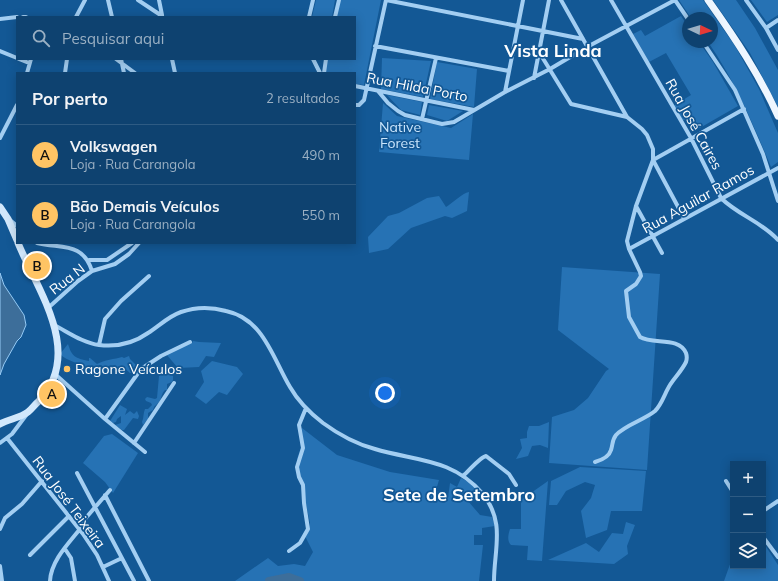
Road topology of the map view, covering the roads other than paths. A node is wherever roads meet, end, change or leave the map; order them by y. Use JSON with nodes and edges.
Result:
{"nodes":[{"id":1,"x":85,"y":0,"type":"edge"},
{"id":2,"x":108,"y":0,"type":"edge"},
{"id":3,"x":138,"y":0,"type":"edge"},
{"id":4,"x":159,"y":0,"type":"edge"},
{"id":5,"x":312,"y":0,"type":"edge"},
{"id":6,"x":339,"y":0,"type":"edge"},
{"id":7,"x":386,"y":0,"type":"edge"},
{"id":8,"x":523,"y":0,"type":"edge"},
{"id":9,"x":549,"y":0,"type":"edge"},
{"id":10,"x":561,"y":0,"type":"edge"},
{"id":11,"x":610,"y":0,"type":"edge"},
{"id":12,"x":675,"y":0,"type":"edge"},
{"id":13,"x":708,"y":0,"type":"edge"},
{"id":14,"x":746,"y":0,"type":"edge"},
{"id":15,"x":683,"y":12,"type":"edge"},
{"id":16,"x":77,"y":16,"type":"edge"},
{"id":17,"x":112,"y":16,"type":"edge"},
{"id":18,"x":162,"y":16,"type":"edge"},
{"id":19,"x":309,"y":16,"type":"edge"},
{"id":20,"x":335,"y":16,"type":"edge"},
{"id":21,"x":16,"y":17,"type":"edge"},
{"id":22,"x":0,"y":19,"type":"edge"},
{"id":23,"x":778,"y":20,"type":"edge"},
{"id":24,"x":625,"y":26,"type":"junction"},
{"id":25,"x":518,"y":27,"type":"junction"},
{"id":26,"x":766,"y":28,"type":"junction"},
{"id":27,"x":543,"y":31,"type":"junction"},
{"id":28,"x":583,"y":39,"type":"junction"},
{"id":29,"x":375,"y":46,"type":"junction"},
{"id":30,"x":587,"y":47,"type":"junction"},
{"id":31,"x":707,"y":48,"type":"edge"},
{"id":32,"x":778,"y":50,"type":"edge"},
{"id":33,"x":0,"y":51,"type":"edge"},
{"id":34,"x":539,"y":52,"type":"junction"},
{"id":35,"x":16,"y":58,"type":"edge"},
{"id":36,"x":436,"y":58,"type":"junction"},
{"id":37,"x":66,"y":60,"type":"edge"},
{"id":38,"x":172,"y":60,"type":"edge"},
{"id":39,"x":314,"y":60,"type":"edge"},
{"id":40,"x":326,"y":60,"type":"edge"},
{"id":41,"x":30,"y":61,"type":"edge"},
{"id":42,"x":122,"y":61,"type":"edge"},
{"id":43,"x":550,"y":70,"type":"junction"},
{"id":44,"x":509,"y":71,"type":"junction"},
{"id":45,"x":27,"y":72,"type":"edge"},
{"id":46,"x":65,"y":72,"type":"edge"},
{"id":47,"x":124,"y":72,"type":"edge"},
{"id":48,"x":134,"y":72,"type":"edge"},
{"id":49,"x":175,"y":72,"type":"edge"},
{"id":50,"x":320,"y":72,"type":"edge"},
{"id":51,"x":324,"y":72,"type":"edge"},
{"id":52,"x":534,"y":78,"type":"junction"},
{"id":53,"x":356,"y":86,"type":"edge"},
{"id":54,"x":366,"y":89,"type":"junction"},
{"id":55,"x":378,"y":91,"type":"junction"},
{"id":56,"x":505,"y":92,"type":"junction"},
{"id":57,"x":426,"y":100,"type":"junction"},
{"id":58,"x":356,"y":105,"type":"edge"},
{"id":59,"x":16,"y":107,"type":"edge"},
{"id":60,"x":744,"y":109,"type":"junction"},
{"id":61,"x":475,"y":110,"type":"junction"},
{"id":62,"x":627,"y":116,"type":"junction"},
{"id":63,"x":778,"y":116,"type":"edge"},
{"id":64,"x":422,"y":119,"type":"junction"},
{"id":65,"x":0,"y":138,"type":"edge"},
{"id":66,"x":691,"y":138,"type":"junction"},
{"id":67,"x":653,"y":160,"type":"junction"},
{"id":68,"x":778,"y":168,"type":"edge"},
{"id":69,"x":769,"y":173,"type":"junction"},
{"id":70,"x":721,"y":198,"type":"junction"},
{"id":71,"x":778,"y":200,"type":"edge"},
{"id":72,"x":636,"y":206,"type":"junction"},
{"id":73,"x":0,"y":207,"type":"edge"},
{"id":74,"x":8,"y":218,"type":"junction"},
{"id":75,"x":684,"y":218,"type":"junction"},
{"id":76,"x":16,"y":225,"type":"edge"},
{"id":77,"x":16,"y":237,"type":"edge"},
{"id":78,"x":653,"y":237,"type":"junction"},
{"id":79,"x":778,"y":240,"type":"edge"},
{"id":80,"x":19,"y":244,"type":"edge"},
{"id":81,"x":52,"y":244,"type":"edge"},
{"id":82,"x":131,"y":244,"type":"edge"},
{"id":83,"x":139,"y":244,"type":"edge"},
{"id":84,"x":629,"y":249,"type":"junction"},
{"id":85,"x":662,"y":253,"type":"dead end"},
{"id":86,"x":89,"y":260,"type":"junction"},
{"id":87,"x":102,"y":261,"type":"junction"},
{"id":88,"x":104,"y":268,"type":"junction"},
{"id":89,"x":92,"y":272,"type":"junction"},
{"id":90,"x":149,"y":276,"type":"dead end"},
{"id":91,"x":48,"y":308,"type":"junction"},
{"id":92,"x":54,"y":325,"type":"junction"},
{"id":93,"x":190,"y":342,"type":"dead end"},
{"id":94,"x":99,"y":345,"type":"junction"},
{"id":95,"x":56,"y":375,"type":"junction"},
{"id":96,"x":174,"y":384,"type":"dead end"},
{"id":97,"x":306,"y":408,"type":"junction"},
{"id":98,"x":28,"y":412,"type":"junction"},
{"id":99,"x":105,"y":419,"type":"junction"},
{"id":100,"x":0,"y":424,"type":"edge"},
{"id":101,"x":7,"y":438,"type":"junction"},
{"id":102,"x":0,"y":443,"type":"edge"},
{"id":103,"x":134,"y":443,"type":"junction"},
{"id":104,"x":145,"y":452,"type":"dead end"},
{"id":105,"x":595,"y":462,"type":"dead end"},
{"id":106,"x":77,"y":473,"type":"dead end"},
{"id":107,"x":463,"y":476,"type":"junction"},
{"id":108,"x":42,"y":481,"type":"junction"},
{"id":109,"x":726,"y":481,"type":"dead end"},
{"id":110,"x":516,"y":485,"type":"dead end"},
{"id":111,"x":730,"y":487,"type":"edge"},
{"id":112,"x":110,"y":490,"type":"dead end"},
{"id":113,"x":105,"y":495,"type":"junction"},
{"id":114,"x":778,"y":501,"type":"edge"},
{"id":115,"x":96,"y":507,"type":"junction"},
{"id":116,"x":766,"y":509,"type":"edge"},
{"id":117,"x":69,"y":516,"type":"junction"},
{"id":118,"x":79,"y":528,"type":"junction"},
{"id":119,"x":0,"y":529,"type":"edge"},
{"id":120,"x":766,"y":541,"type":"edge"},
{"id":121,"x":65,"y":549,"type":"junction"},
{"id":122,"x":289,"y":551,"type":"dead end"},
{"id":123,"x":30,"y":554,"type":"dead end"},
{"id":124,"x":778,"y":557,"type":"edge"},
{"id":125,"x":122,"y":558,"type":"junction"},
{"id":126,"x":0,"y":566,"type":"edge"},
{"id":127,"x":103,"y":567,"type":"junction"},
{"id":128,"x":2,"y":581,"type":"edge"},
{"id":129,"x":50,"y":581,"type":"edge"},
{"id":130,"x":75,"y":581,"type":"edge"},
{"id":131,"x":109,"y":581,"type":"edge"},
{"id":132,"x":134,"y":581,"type":"edge"},
{"id":133,"x":149,"y":581,"type":"edge"},
{"id":134,"x":494,"y":581,"type":"edge"}],
"edges":[{"from":1,"to":16,"type":"street"},
{"from":2,"to":17,"type":"street"},
{"from":3,"to":18,"type":"street"},
{"from":4,"to":18,"type":"street"},
{"from":5,"to":19,"type":"street"},
{"from":6,"to":20,"type":"street"},
{"from":7,"to":25,"type":"street"},
{"from":7,"to":29,"type":"street"},
{"from":8,"to":25,"type":"street"},
{"from":9,"to":27,"type":"street"},
{"from":10,"to":28,"type":"street"},
{"from":11,"to":24,"type":"street","name":"Rua José Caires"},
{"from":12,"to":15,"type":"street"},
{"from":12,"to":24,"type":"street"},
{"from":13,"to":63,"type":"main road"},
{"from":14,"to":26,"type":"street"},
{"from":21,"to":22,"type":"street"},
{"from":23,"to":26,"type":"street"},
{"from":24,"to":30,"type":"street"},
{"from":24,"to":66,"type":"street","name":"Rua José Caires"},
{"from":25,"to":27,"type":"street"},
{"from":25,"to":44,"type":"street"},
{"from":26,"to":32,"type":"street"},
{"from":27,"to":28,"type":"street"},
{"from":27,"to":34,"type":"street"},
{"from":28,"to":30,"type":"street"},
{"from":29,"to":36,"type":"street"},
{"from":29,"to":54,"type":"street"},
{"from":30,"to":43,"type":"street"},
{"from":30,"to":62,"type":"street"},
{"from":31,"to":60,"type":"street"},
{"from":33,"to":35,"type":"street"},
{"from":34,"to":43,"type":"street"},
{"from":34,"to":52,"type":"street"},
{"from":36,"to":44,"type":"street"},
{"from":36,"to":57,"type":"street"},
{"from":37,"to":46,"type":"street"},
{"from":38,"to":49,"type":"street"},
{"from":39,"to":50,"type":"street"},
{"from":40,"to":51,"type":"street"},
{"from":41,"to":45,"type":"street"},
{"from":42,"to":47,"type":"street"},
{"from":42,"to":48,"type":"street"},
{"from":43,"to":52,"type":"street"},
{"from":43,"to":62,"type":"street"},
{"from":44,"to":56,"type":"street"},
{"from":52,"to":56,"type":"street"},
{"from":53,"to":54,"type":"street","name":"Rua Hilda Porto"},
{"from":54,"to":55,"type":"street","name":"Rua Hilda Porto"},
{"from":54,"to":58,"type":"street"},
{"from":55,"to":57,"type":"street","name":"Rua Hilda Porto"},
{"from":55,"to":64,"type":"street"},
{"from":56,"to":61,"type":"street"},
{"from":57,"to":61,"type":"street","name":"Rua Hilda Porto"},
{"from":57,"to":64,"type":"street"},
{"from":59,"to":65,"type":"street"},
{"from":60,"to":66,"type":"street"},
{"from":60,"to":69,"type":"street"},
{"from":61,"to":64,"type":"street"},
{"from":62,"to":67,"type":"street"},
{"from":66,"to":67,"type":"street"},
{"from":66,"to":70,"type":"street","name":"Rua José Caires"},
{"from":67,"to":72,"type":"street"},
{"from":67,"to":75,"type":"street"},
{"from":68,"to":69,"type":"street","name":"Rua Aguilar Ramos"},
{"from":69,"to":70,"type":"street","name":"Rua Aguilar Ramos"},
{"from":69,"to":71,"type":"street"},
{"from":70,"to":75,"type":"street","name":"Rua Aguilar Ramos"},
{"from":70,"to":79,"type":"street","name":"Rua José Caires"},
{"from":72,"to":78,"type":"street"},
{"from":72,"to":84,"type":"street"},
{"from":73,"to":74,"type":"main road"},
{"from":74,"to":76,"type":"street"},
{"from":74,"to":77,"type":"main road"},
{"from":75,"to":78,"type":"street","name":"Rua Aguilar Ramos"},
{"from":78,"to":84,"type":"street","name":"Rua Aguilar Ramos"},
{"from":78,"to":85,"type":"street"},
{"from":80,"to":91,"type":"main road"},
{"from":81,"to":86,"type":"street"},
{"from":82,"to":87,"type":"street","name":"Rua N"},
{"from":83,"to":88,"type":"street","name":"Rua N"},
{"from":84,"to":105,"type":"street"},
{"from":86,"to":87,"type":"street","name":"Rua N"},
{"from":86,"to":89,"type":"street"},
{"from":87,"to":88,"type":"street"},
{"from":88,"to":89,"type":"street","name":"Rua N"},
{"from":89,"to":91,"type":"street","name":"Rua N"},
{"from":90,"to":94,"type":"street"},
{"from":91,"to":92,"type":"main road"},
{"from":92,"to":94,"type":"street"},
{"from":92,"to":95,"type":"main road"},
{"from":93,"to":99,"type":"street"},
{"from":94,"to":97,"type":"street"},
{"from":95,"to":98,"type":"main road"},
{"from":95,"to":99,"type":"street"},
{"from":96,"to":103,"type":"street"},
{"from":97,"to":107,"type":"street"},
{"from":97,"to":122,"type":"street"},
{"from":98,"to":100,"type":"main road"},
{"from":98,"to":101,"type":"street"},
{"from":99,"to":103,"type":"street"},
{"from":101,"to":102,"type":"street"},
{"from":101,"to":108,"type":"street","name":"Rua José Teixeira"},
{"from":103,"to":104,"type":"street"},
{"from":106,"to":115,"type":"street"},
{"from":107,"to":110,"type":"street"},
{"from":107,"to":134,"type":"street"},
{"from":108,"to":117,"type":"street","name":"Rua José Teixeira"},
{"from":108,"to":119,"type":"street"},
{"from":109,"to":111,"type":"street"},
{"from":112,"to":113,"type":"street"},
{"from":113,"to":115,"type":"street"},
{"from":113,"to":133,"type":"street"},
{"from":114,"to":116,"type":"street"},
{"from":115,"to":118,"type":"street"},
{"from":115,"to":125,"type":"street"},
{"from":117,"to":118,"type":"street","name":"Rua José Teixeira"},
{"from":117,"to":123,"type":"street"},
{"from":118,"to":121,"type":"street"},
{"from":118,"to":127,"type":"street","name":"Rua José Teixeira"},
{"from":120,"to":124,"type":"street"},
{"from":121,"to":129,"type":"street"},
{"from":121,"to":130,"type":"street"},
{"from":125,"to":127,"type":"street"},
{"from":125,"to":132,"type":"street"},
{"from":126,"to":128,"type":"street"},
{"from":127,"to":131,"type":"street","name":"Rua José Teixeira"}]}
